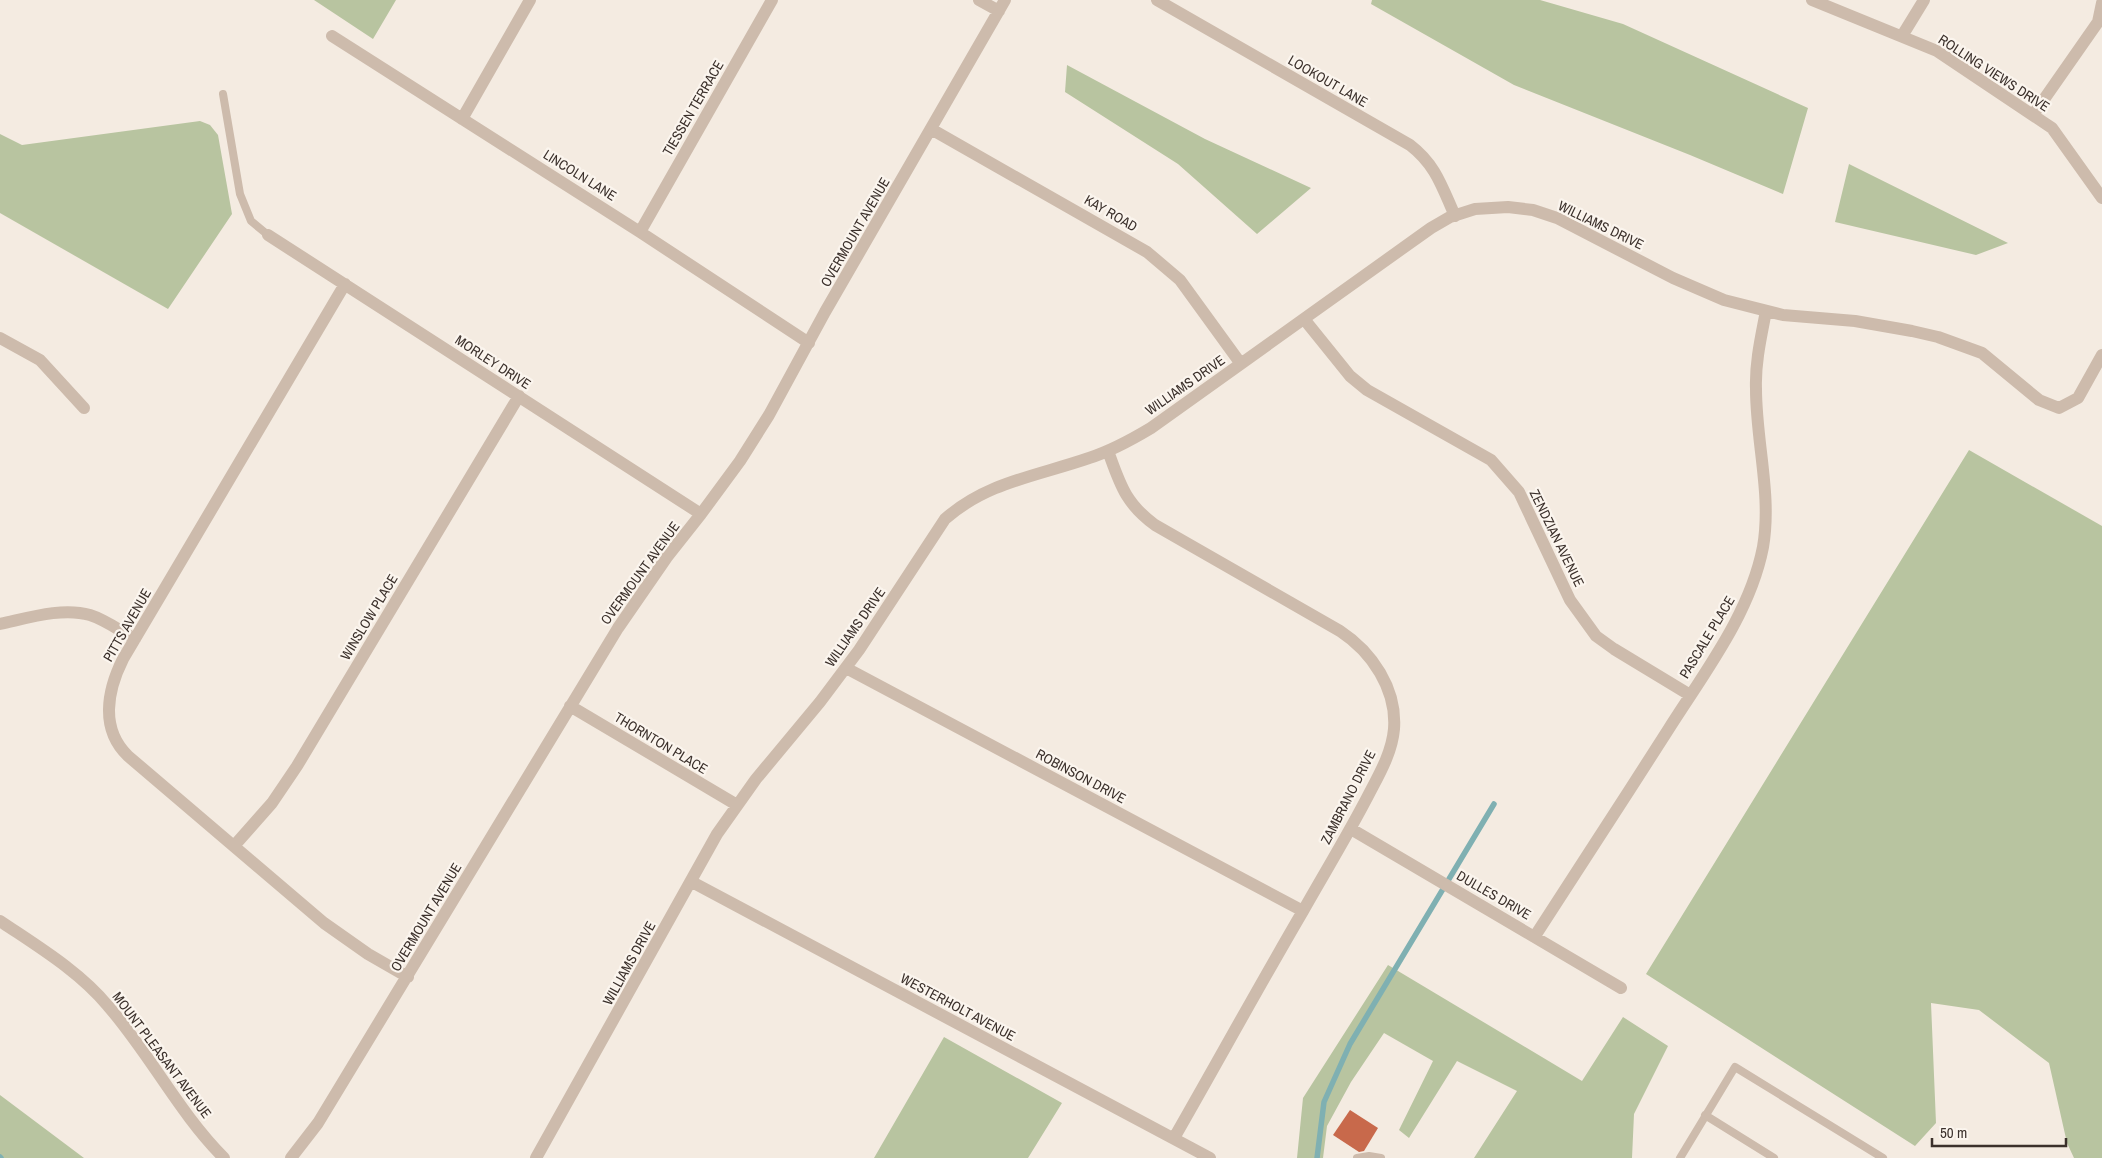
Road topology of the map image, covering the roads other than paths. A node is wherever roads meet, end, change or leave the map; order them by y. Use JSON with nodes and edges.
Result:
{"nodes":[{"id":1,"x":530,"y":0,"type":"edge"},
{"id":2,"x":772,"y":0,"type":"edge"},
{"id":3,"x":979,"y":0,"type":"edge"},
{"id":4,"x":1156,"y":0,"type":"edge"},
{"id":5,"x":1812,"y":0,"type":"edge"},
{"id":6,"x":1924,"y":0,"type":"edge"},
{"id":7,"x":2102,"y":1,"type":"edge"},
{"id":8,"x":1002,"y":6,"type":"edge"},
{"id":9,"x":332,"y":36,"type":"dead end"},
{"id":10,"x":1902,"y":36,"type":"junction"},
{"id":11,"x":222,"y":94,"type":"dead end"},
{"id":12,"x":2033,"y":115,"type":"junction"},
{"id":13,"x":462,"y":118,"type":"junction"},
{"id":14,"x":931,"y":129,"type":"junction"},
{"id":15,"x":2102,"y":198,"type":"edge"},
{"id":16,"x":1455,"y":216,"type":"junction"},
{"id":17,"x":640,"y":232,"type":"junction"},
{"id":18,"x":268,"y":235,"type":"joint"},
{"id":19,"x":345,"y":284,"type":"junction"},
{"id":20,"x":1766,"y":311,"type":"junction"},
{"id":21,"x":1304,"y":319,"type":"junction"},
{"id":22,"x":0,"y":338,"type":"edge"},
{"id":23,"x":809,"y":343,"type":"junction"},
{"id":24,"x":2102,"y":355,"type":"edge"},
{"id":25,"x":1241,"y":364,"type":"junction"},
{"id":26,"x":519,"y":396,"type":"junction"},
{"id":27,"x":84,"y":408,"type":"dead end"},
{"id":28,"x":1108,"y":451,"type":"junction"},
{"id":29,"x":702,"y":514,"type":"junction"},
{"id":30,"x":0,"y":624,"type":"edge"},
{"id":31,"x":135,"y":639,"type":"junction"},
{"id":32,"x":846,"y":668,"type":"junction"},
{"id":33,"x":1690,"y":696,"type":"junction"},
{"id":34,"x":570,"y":706,"type":"junction"},
{"id":35,"x":737,"y":805,"type":"junction"},
{"id":36,"x":1352,"y":829,"type":"junction"},
{"id":37,"x":234,"y":846,"type":"junction"},
{"id":38,"x":692,"y":882,"type":"junction"},
{"id":39,"x":1303,"y":911,"type":"junction"},
{"id":40,"x":0,"y":921,"type":"edge"},
{"id":41,"x":1535,"y":936,"type":"junction"},
{"id":42,"x":408,"y":977,"type":"junction"},
{"id":43,"x":1621,"y":988,"type":"dead end"},
{"id":44,"x":1705,"y":1116,"type":"junction"},
{"id":45,"x":1174,"y":1138,"type":"junction"},
{"id":46,"x":224,"y":1158,"type":"edge"},
{"id":47,"x":291,"y":1158,"type":"edge"},
{"id":48,"x":536,"y":1158,"type":"edge"},
{"id":49,"x":1210,"y":1158,"type":"edge"},
{"id":50,"x":1357,"y":1158,"type":"edge"},
{"id":51,"x":1381,"y":1158,"type":"edge"},
{"id":52,"x":1680,"y":1158,"type":"edge"},
{"id":53,"x":1774,"y":1158,"type":"edge"},
{"id":54,"x":1883,"y":1158,"type":"edge"}],
"edges":[{"from":1,"to":13,"type":"street"},
{"from":2,"to":17,"type":"street","name":"TIESSEN TERRACE"},
{"from":3,"to":8,"type":"street"},
{"from":4,"to":16,"type":"street","name":"LOOKOUT LANE"},
{"from":5,"to":10,"type":"street","name":"ROLLING VIEWS DRIVE"},
{"from":6,"to":10,"type":"street"},
{"from":7,"to":12,"type":"street"},
{"from":8,"to":14,"type":"street","name":"OVERMOUNT AVENUE"},
{"from":9,"to":13,"type":"street","name":"LINCOLN LANE"},
{"from":10,"to":12,"type":"street","name":"ROLLING VIEWS DRIVE"},
{"from":11,"to":18,"type":"lane"},
{"from":12,"to":15,"type":"street","name":"ROLLING VIEWS DRIVE"},
{"from":13,"to":17,"type":"street","name":"LINCOLN LANE"},
{"from":14,"to":23,"type":"street","name":"OVERMOUNT AVENUE"},
{"from":14,"to":25,"type":"street","name":"KAY ROAD"},
{"from":16,"to":20,"type":"street","name":"WILLIAMS DRIVE"},
{"from":16,"to":21,"type":"street","name":"WILLIAMS DRIVE"},
{"from":17,"to":23,"type":"street","name":"LINCOLN LANE"},
{"from":18,"to":19,"type":"street","name":"MORLEY DRIVE"},
{"from":19,"to":26,"type":"street","name":"MORLEY DRIVE"},
{"from":19,"to":31,"type":"street","name":"PITTS AVENUE"},
{"from":20,"to":24,"type":"street","name":"WILLIAMS DRIVE"},
{"from":20,"to":33,"type":"street","name":"PASCALE PLACE"},
{"from":21,"to":25,"type":"street","name":"WILLIAMS DRIVE"},
{"from":21,"to":33,"type":"street","name":"ZENDZIAN AVENUE"},
{"from":22,"to":27,"type":"street"},
{"from":23,"to":29,"type":"street","name":"OVERMOUNT AVENUE"},
{"from":25,"to":28,"type":"street","name":"WILLIAMS DRIVE"},
{"from":26,"to":29,"type":"street","name":"MORLEY DRIVE"},
{"from":26,"to":37,"type":"street","name":"WINSLOW PLACE"},
{"from":28,"to":32,"type":"street","name":"WILLIAMS DRIVE"},
{"from":28,"to":36,"type":"street","name":"ZAMBRANO DRIVE"},
{"from":29,"to":34,"type":"street","name":"OVERMOUNT AVENUE"},
{"from":30,"to":31,"type":"street"},
{"from":31,"to":37,"type":"street","name":"PITTS AVENUE"},
{"from":32,"to":35,"type":"street","name":"WILLIAMS DRIVE"},
{"from":32,"to":39,"type":"street","name":"ROBINSON DRIVE"},
{"from":33,"to":41,"type":"street","name":"PASCALE PLACE"},
{"from":34,"to":35,"type":"street","name":"THORNTON PLACE"},
{"from":34,"to":42,"type":"street","name":"OVERMOUNT AVENUE"},
{"from":35,"to":38,"type":"street","name":"WILLIAMS DRIVE"},
{"from":36,"to":39,"type":"street","name":"ZAMBRANO DRIVE"},
{"from":36,"to":41,"type":"street","name":"DULLES DRIVE"},
{"from":37,"to":42,"type":"street","name":"PITTS AVENUE"},
{"from":38,"to":45,"type":"street","name":"WESTERHOLT AVENUE"},
{"from":38,"to":48,"type":"street","name":"WILLIAMS DRIVE"},
{"from":39,"to":45,"type":"street","name":"ZAMBRANO DRIVE"},
{"from":40,"to":46,"type":"street","name":"MOUNT PLEASANT AVENUE"},
{"from":41,"to":43,"type":"street","name":"DULLES DRIVE"},
{"from":42,"to":47,"type":"street","name":"OVERMOUNT AVENUE"},
{"from":44,"to":52,"type":"lane"},
{"from":44,"to":53,"type":"lane"},
{"from":44,"to":54,"type":"lane"},
{"from":45,"to":49,"type":"street","name":"WESTERHOLT AVENUE"},
{"from":50,"to":51,"type":"lane"}]}
